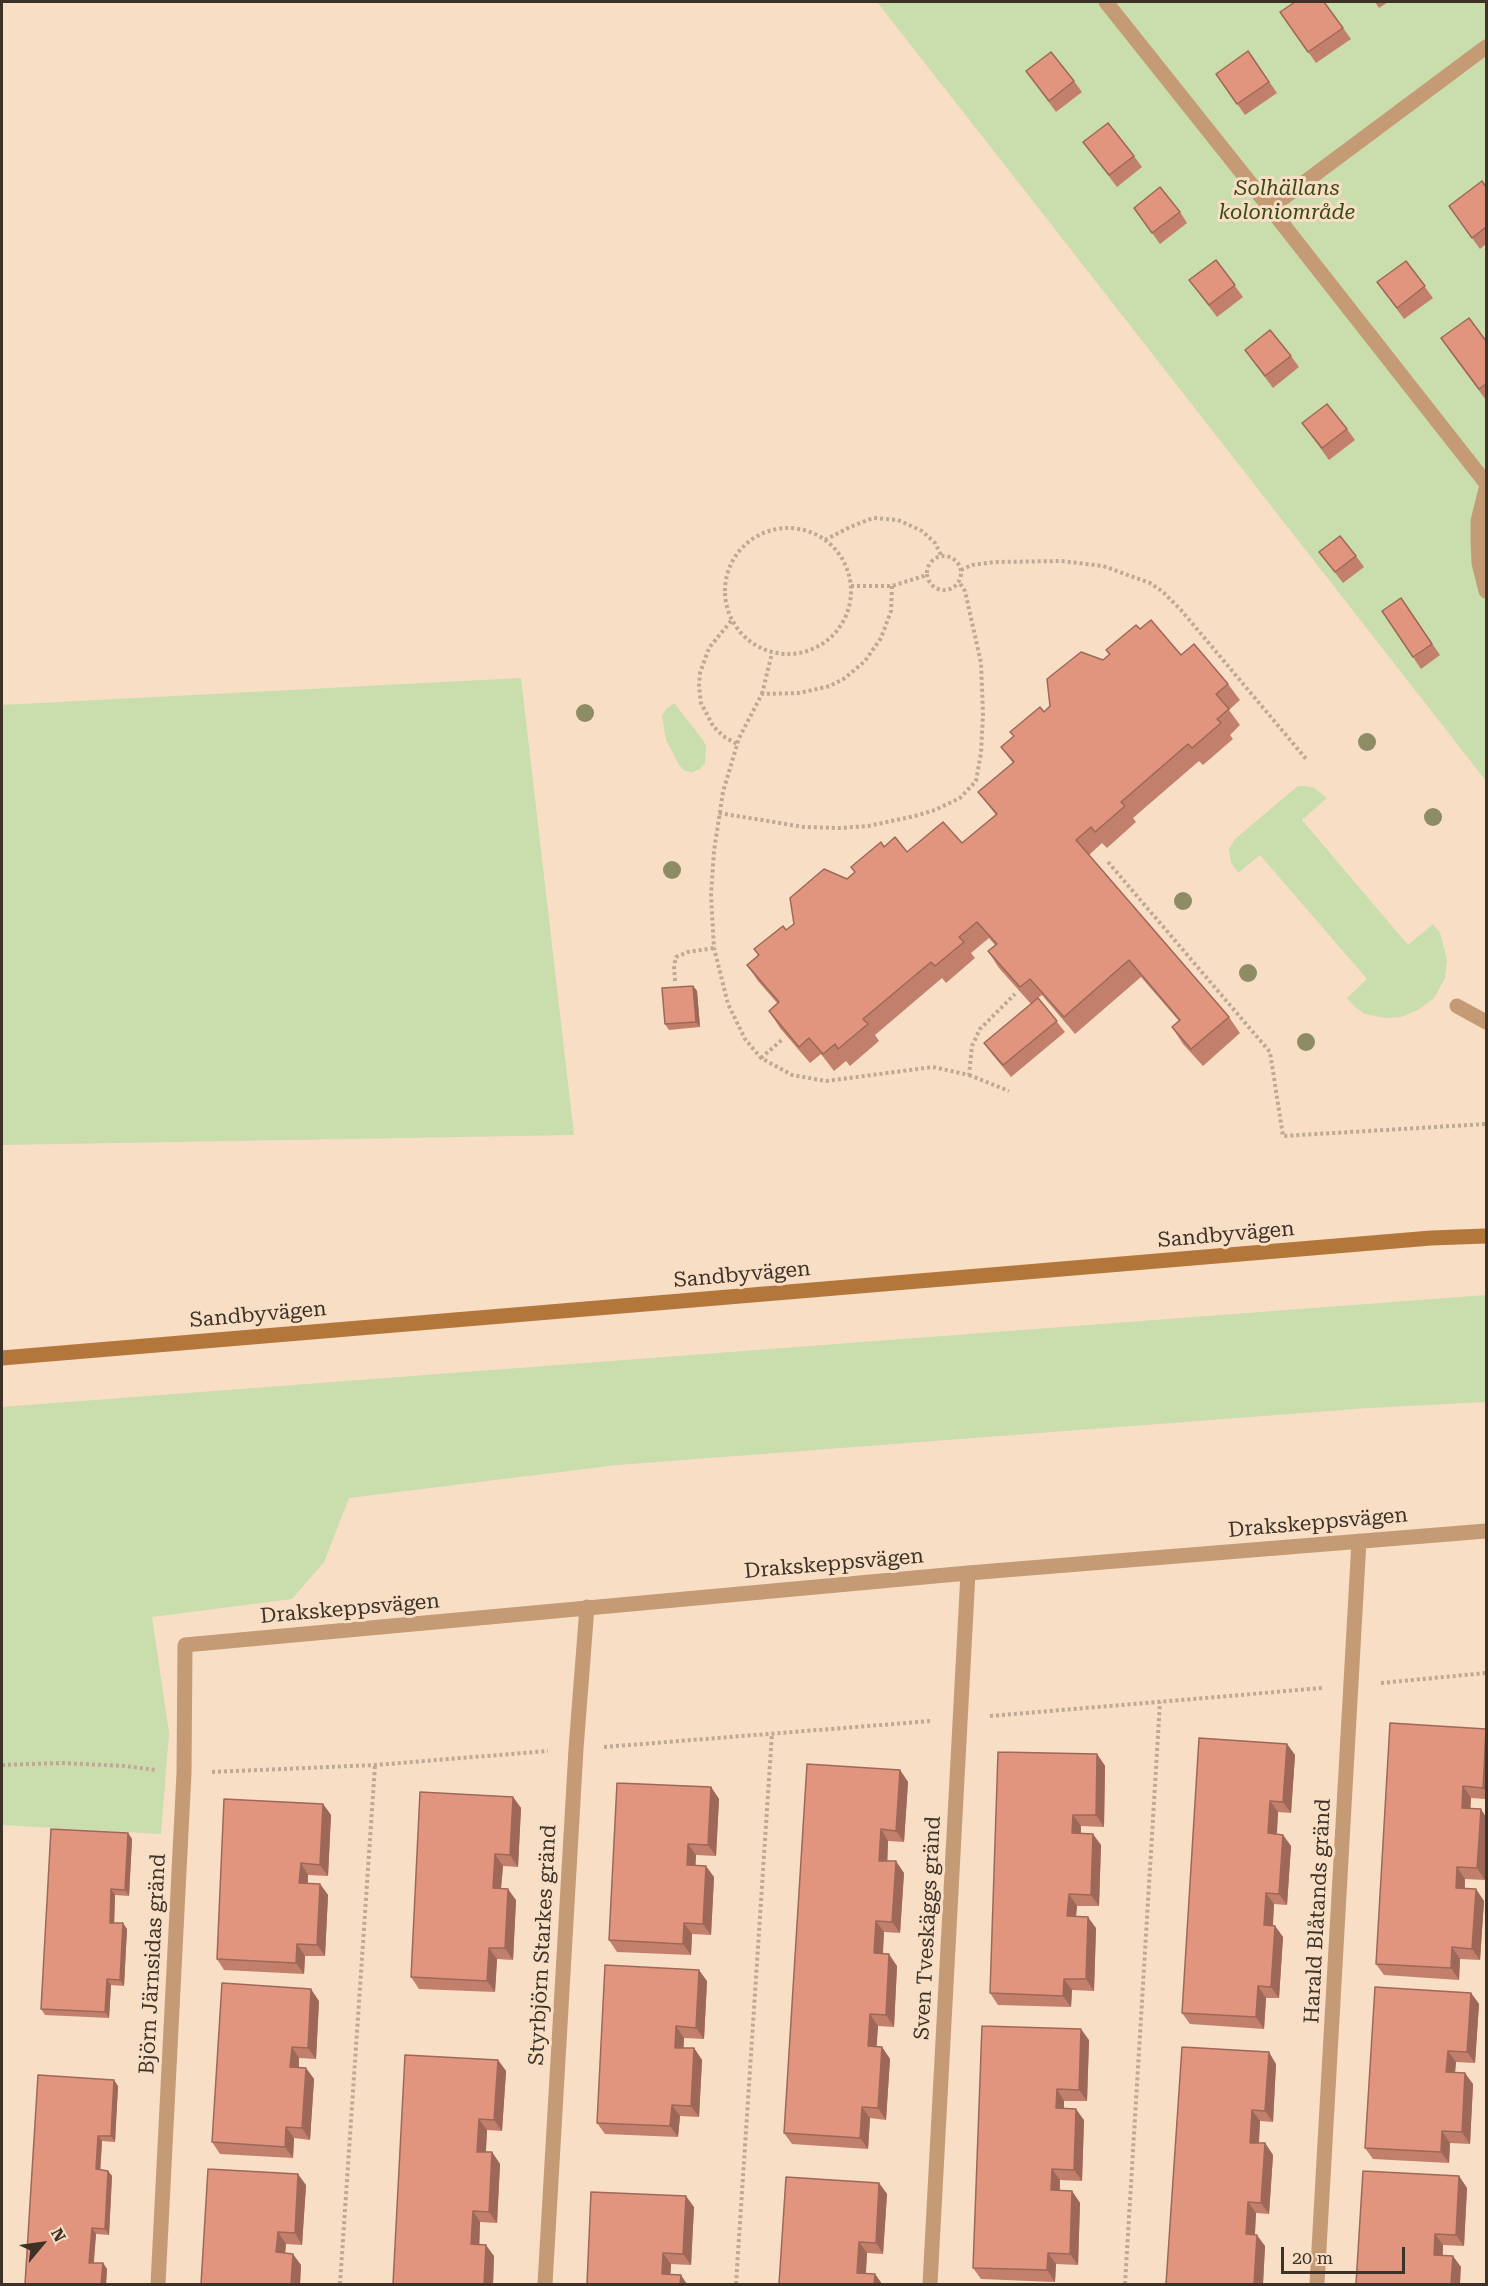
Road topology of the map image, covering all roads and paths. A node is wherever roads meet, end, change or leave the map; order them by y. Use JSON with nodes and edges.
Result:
{"nodes":[{"id":1,"x":1106,"y":2,"type":"edge"},
{"id":2,"x":1486,"y":47,"type":"edge"},
{"id":3,"x":1270,"y":208,"type":"junction"},
{"id":4,"x":1486,"y":483,"type":"edge"},
{"id":5,"x":1486,"y":489,"type":"edge"},
{"id":6,"x":825,"y":540,"type":"junction"},
{"id":7,"x":942,"y":556,"type":"junction"},
{"id":8,"x":961,"y":570,"type":"junction"},
{"id":9,"x":927,"y":575,"type":"junction"},
{"id":10,"x":959,"y":582,"type":"junction"},
{"id":11,"x":851,"y":586,"type":"junction"},
{"id":12,"x":892,"y":586,"type":"junction"},
{"id":13,"x":1486,"y":591,"type":"edge"},
{"id":14,"x":731,"y":621,"type":"junction"},
{"id":15,"x":772,"y":653,"type":"junction"},
{"id":16,"x":762,"y":693,"type":"junction"},
{"id":17,"x":737,"y":744,"type":"junction"},
{"id":18,"x":1307,"y":760,"type":"dead end"},
{"id":19,"x":719,"y":813,"type":"junction"},
{"id":20,"x":1108,"y":862,"type":"dead end"},
{"id":21,"x":714,"y":948,"type":"junction"},
{"id":22,"x":675,"y":981,"type":"dead end"},
{"id":23,"x":1015,"y":994,"type":"edge"},
{"id":24,"x":1457,"y":1006,"type":"dead end"},
{"id":25,"x":1486,"y":1022,"type":"edge"},
{"id":26,"x":783,"y":1039,"type":"edge"},
{"id":27,"x":761,"y":1058,"type":"junction"},
{"id":28,"x":969,"y":1075,"type":"junction"},
{"id":29,"x":1009,"y":1091,"type":"dead end"},
{"id":30,"x":1486,"y":1124,"type":"edge"},
{"id":31,"x":1486,"y":1236,"type":"edge"},
{"id":32,"x":2,"y":1358,"type":"edge"},
{"id":33,"x":1486,"y":1531,"type":"edge"},
{"id":34,"x":1359,"y":1541,"type":"junction"},
{"id":35,"x":968,"y":1574,"type":"junction"},
{"id":36,"x":587,"y":1607,"type":"junction"},
{"id":37,"x":185,"y":1645,"type":"joint"},
{"id":38,"x":1486,"y":1673,"type":"edge"},
{"id":39,"x":1352,"y":1686,"type":"junction"},
{"id":40,"x":1160,"y":1702,"type":"junction"},
{"id":41,"x":960,"y":1719,"type":"junction"},
{"id":42,"x":772,"y":1733,"type":"junction"},
{"id":43,"x":576,"y":1749,"type":"junction"},
{"id":44,"x":2,"y":1765,"type":"edge"},
{"id":45,"x":375,"y":1765,"type":"junction"},
{"id":46,"x":184,"y":1773,"type":"junction"},
{"id":47,"x":158,"y":2284,"type":"edge"},
{"id":48,"x":340,"y":2284,"type":"edge"},
{"id":49,"x":545,"y":2284,"type":"edge"},
{"id":50,"x":736,"y":2284,"type":"edge"},
{"id":51,"x":930,"y":2284,"type":"edge"},
{"id":52,"x":1125,"y":2284,"type":"edge"},
{"id":53,"x":1317,"y":2284,"type":"edge"}],
"edges":[{"from":1,"to":3,"type":"street"},
{"from":2,"to":3,"type":"street"},
{"from":3,"to":4,"type":"street"},
{"from":5,"to":13,"type":"street"},
{"from":6,"to":7,"type":"path"},
{"from":6,"to":11,"type":"path"},
{"from":6,"to":14,"type":"path"},
{"from":7,"to":8,"type":"path"},
{"from":7,"to":9,"type":"path"},
{"from":8,"to":10,"type":"path"},
{"from":8,"to":18,"type":"path"},
{"from":9,"to":10,"type":"path"},
{"from":9,"to":12,"type":"path"},
{"from":10,"to":19,"type":"path"},
{"from":11,"to":12,"type":"path"},
{"from":11,"to":15,"type":"path"},
{"from":12,"to":16,"type":"path"},
{"from":14,"to":15,"type":"path"},
{"from":14,"to":17,"type":"path"},
{"from":15,"to":16,"type":"path"},
{"from":16,"to":17,"type":"path"},
{"from":17,"to":19,"type":"path"},
{"from":19,"to":21,"type":"path"},
{"from":20,"to":30,"type":"path"},
{"from":21,"to":22,"type":"path"},
{"from":21,"to":27,"type":"path"},
{"from":23,"to":28,"type":"path"},
{"from":24,"to":25,"type":"street"},
{"from":26,"to":27,"type":"path"},
{"from":27,"to":28,"type":"path"},
{"from":28,"to":29,"type":"path"},
{"from":31,"to":32,"type":"main road","name":"Sandbyvägen"},
{"from":33,"to":34,"type":"street","name":"Drakskeppsvägen"},
{"from":34,"to":35,"type":"street","name":"Drakskeppsvägen"},
{"from":34,"to":39,"type":"street","name":"Harald Blåtands gränd"},
{"from":35,"to":36,"type":"street","name":"Drakskeppsvägen"},
{"from":35,"to":41,"type":"street","name":"Sven Tveskäggs gränd"},
{"from":36,"to":37,"type":"street","name":"Drakskeppsvägen"},
{"from":36,"to":43,"type":"street","name":"Styrbjörn Starkes gränd"},
{"from":37,"to":46,"type":"street","name":"Björn Järnsidas gränd"},
{"from":38,"to":39,"type":"path"},
{"from":39,"to":40,"type":"path"},
{"from":39,"to":53,"type":"street","name":"Harald Blåtands gränd"},
{"from":40,"to":41,"type":"path"},
{"from":40,"to":52,"type":"path"},
{"from":41,"to":42,"type":"path"},
{"from":41,"to":51,"type":"street","name":"Sven Tveskäggs gränd"},
{"from":42,"to":43,"type":"path"},
{"from":42,"to":50,"type":"path"},
{"from":43,"to":45,"type":"path"},
{"from":43,"to":49,"type":"street","name":"Styrbjörn Starkes gränd"},
{"from":44,"to":46,"type":"path"},
{"from":45,"to":46,"type":"path"},
{"from":45,"to":48,"type":"path"},
{"from":46,"to":47,"type":"street","name":"Björn Järnsidas gränd"}]}
